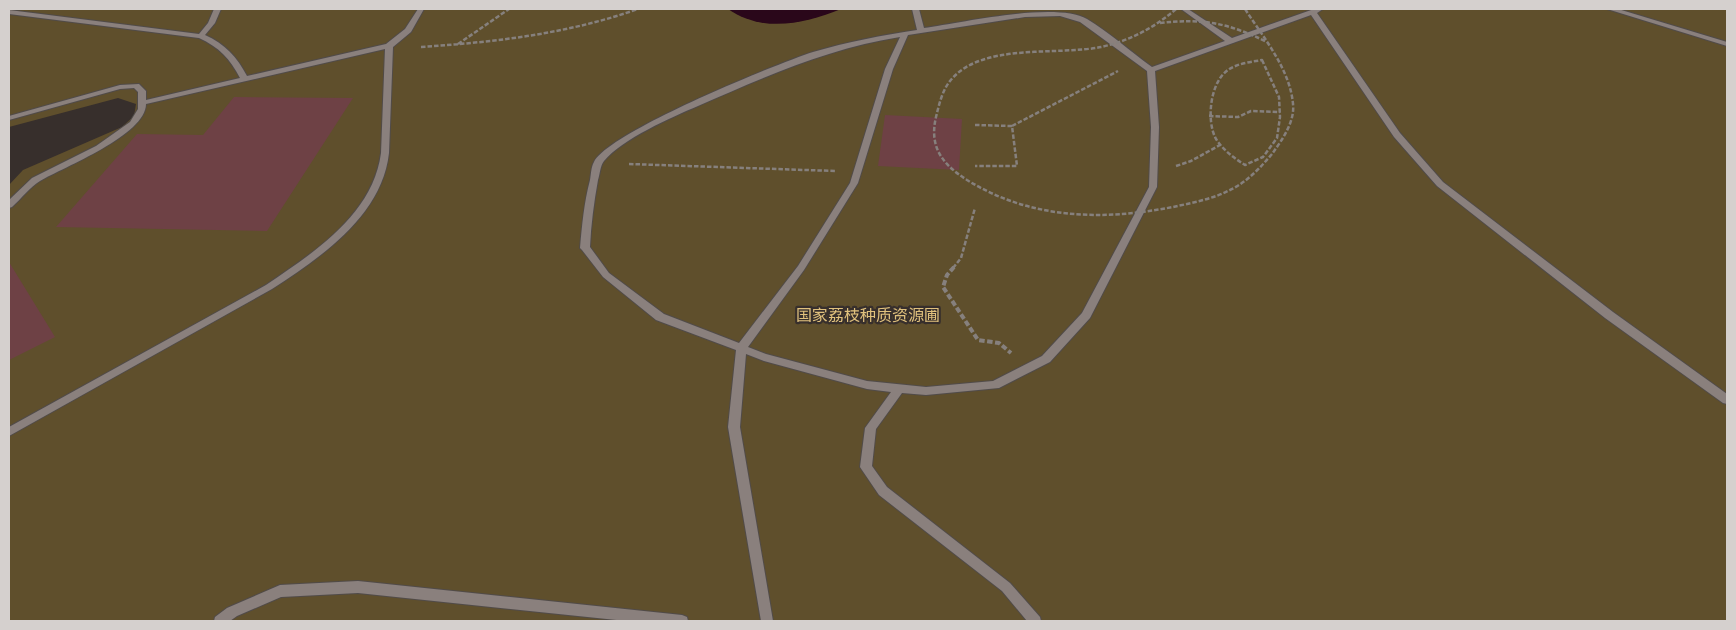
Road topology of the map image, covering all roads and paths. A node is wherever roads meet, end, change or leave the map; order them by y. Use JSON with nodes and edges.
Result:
{"nodes":[{"id":1,"x":217,"y":9,"type":"edge"},
{"id":2,"x":421,"y":9,"type":"edge"},
{"id":3,"x":509,"y":9,"type":"edge"},
{"id":4,"x":638,"y":9,"type":"edge"},
{"id":5,"x":1176,"y":9,"type":"edge"},
{"id":6,"x":1184,"y":9,"type":"edge"},
{"id":7,"x":1244,"y":9,"type":"edge"},
{"id":8,"x":1611,"y":9,"type":"edge"},
{"id":9,"x":915,"y":10,"type":"edge"},
{"id":10,"x":1316,"y":10,"type":"edge"},
{"id":11,"x":9,"y":12,"type":"edge"},
{"id":12,"x":1160,"y":23,"type":"junction"},
{"id":13,"x":921,"y":31,"type":"junction"},
{"id":14,"x":904,"y":33,"type":"junction"},
{"id":15,"x":201,"y":36,"type":"junction"},
{"id":16,"x":1231,"y":41,"type":"junction"},
{"id":17,"x":1267,"y":42,"type":"junction"},
{"id":18,"x":391,"y":44,"type":"junction"},
{"id":19,"x":1727,"y":44,"type":"edge"},
{"id":20,"x":457,"y":45,"type":"junction"},
{"id":21,"x":1151,"y":70,"type":"junction"},
{"id":22,"x":245,"y":80,"type":"junction"},
{"id":23,"x":1098,"y":81,"type":"dead end"},
{"id":24,"x":142,"y":103,"type":"junction"},
{"id":25,"x":1280,"y":112,"type":"junction"},
{"id":26,"x":1209,"y":116,"type":"junction"},
{"id":27,"x":9,"y":118,"type":"edge"},
{"id":28,"x":975,"y":126,"type":"dead end"},
{"id":29,"x":1012,"y":126,"type":"junction"},
{"id":30,"x":1220,"y":145,"type":"junction"},
{"id":31,"x":598,"y":162,"type":"junction"},
{"id":32,"x":975,"y":166,"type":"dead end"},
{"id":33,"x":1154,"y":168,"type":"junction"},
{"id":34,"x":838,"y":171,"type":"dead end"},
{"id":35,"x":9,"y":205,"type":"edge"},
{"id":36,"x":976,"y":208,"type":"dead end"},
{"id":37,"x":741,"y":348,"type":"junction"},
{"id":38,"x":1027,"y":369,"type":"junction"},
{"id":39,"x":899,"y":389,"type":"junction"},
{"id":40,"x":1727,"y":400,"type":"edge"},
{"id":41,"x":9,"y":432,"type":"edge"},
{"id":42,"x":232,"y":617,"type":"edge"},
{"id":43,"x":220,"y":621,"type":"edge"},
{"id":44,"x":682,"y":621,"type":"edge"},
{"id":45,"x":767,"y":621,"type":"edge"},
{"id":46,"x":1035,"y":621,"type":"edge"}],
"edges":[{"from":1,"to":15,"type":"lane"},
{"from":2,"to":18,"type":"lane"},
{"from":3,"to":20,"type":"path"},
{"from":4,"to":20,"type":"path"},
{"from":5,"to":12,"type":"path","bridge":true},
{"from":6,"to":16,"type":"lane"},
{"from":7,"to":17,"type":"path","bridge":true},
{"from":8,"to":19,"type":"lane"},
{"from":9,"to":13,"type":"lane"},
{"from":10,"to":16,"type":"lane"},
{"from":10,"to":40,"type":"lane"},
{"from":11,"to":15,"type":"lane"},
{"from":12,"to":17,"type":"path","bridge":true},
{"from":12,"to":17,"type":"path","bridge":true},
{"from":13,"to":14,"type":"lane"},
{"from":13,"to":21,"type":"lane"},
{"from":14,"to":31,"type":"lane"},
{"from":14,"to":37,"type":"lane"},
{"from":15,"to":22,"type":"lane"},
{"from":16,"to":21,"type":"lane"},
{"from":18,"to":20,"type":"path"},
{"from":18,"to":22,"type":"lane"},
{"from":18,"to":41,"type":"lane"},
{"from":21,"to":33,"type":"lane"},
{"from":22,"to":24,"type":"lane"},
{"from":23,"to":29,"type":"path"},
{"from":24,"to":27,"type":"lane"},
{"from":24,"to":35,"type":"lane"},
{"from":25,"to":26,"type":"path"},
{"from":25,"to":26,"type":"path"},
{"from":25,"to":30,"type":"path"},
{"from":26,"to":30,"type":"path"},
{"from":28,"to":29,"type":"path"},
{"from":29,"to":32,"type":"path"},
{"from":30,"to":33,"type":"path"},
{"from":31,"to":34,"type":"path"},
{"from":31,"to":37,"type":"lane"},
{"from":33,"to":38,"type":"lane"},
{"from":36,"to":38,"type":"path"},
{"from":37,"to":39,"type":"lane"},
{"from":37,"to":45,"type":"lane"},
{"from":38,"to":39,"type":"lane"},
{"from":39,"to":46,"type":"lane"},
{"from":42,"to":43,"type":"lane"},
{"from":42,"to":44,"type":"lane"}]}
